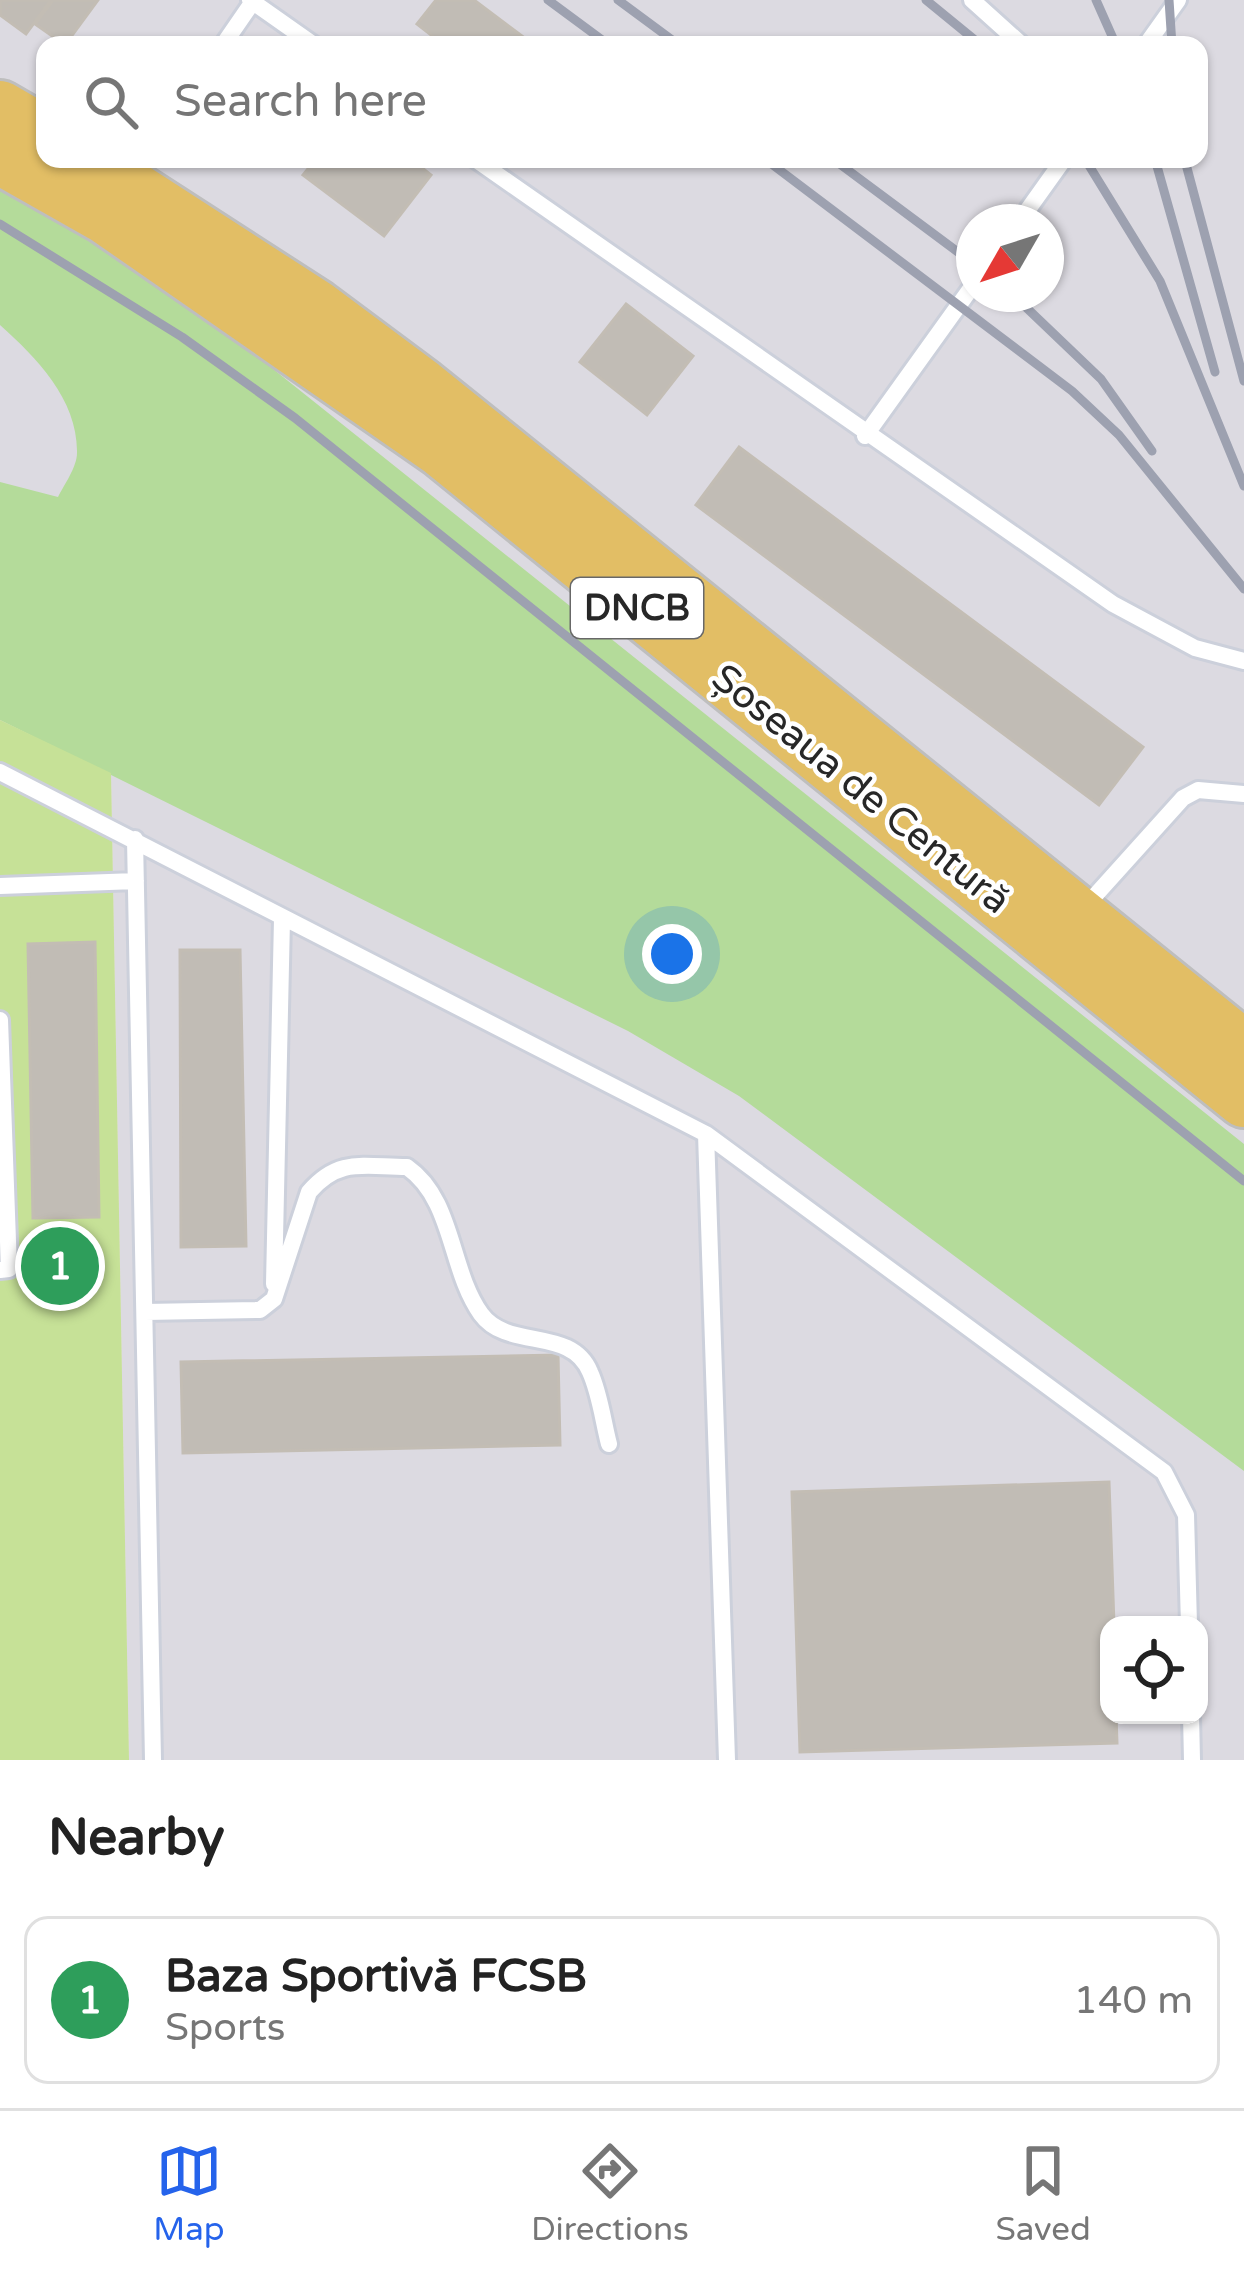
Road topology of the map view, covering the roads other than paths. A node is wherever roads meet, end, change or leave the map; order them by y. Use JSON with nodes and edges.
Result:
{"nodes":[{"id":1,"x":972,"y":0,"type":"edge"},
{"id":2,"x":1178,"y":0,"type":"edge"},
{"id":3,"x":252,"y":1,"type":"edge"},
{"id":4,"x":229,"y":36,"type":"edge"},
{"id":5,"x":301,"y":36,"type":"edge"},
{"id":6,"x":1012,"y":36,"type":"edge"},
{"id":7,"x":1152,"y":36,"type":"edge"},
{"id":8,"x":0,"y":108,"type":"edge"},
{"id":9,"x":36,"y":129,"type":"edge"},
{"id":10,"x":0,"y":157,"type":"edge"},
{"id":11,"x":488,"y":168,"type":"edge"},
{"id":12,"x":1057,"y":168,"type":"edge"},
{"id":13,"x":117,"y":171,"type":"edge"},
{"id":14,"x":1031,"y":204,"type":"edge"},
{"id":15,"x":956,"y":309,"type":"edge"},
{"id":16,"x":865,"y":436,"type":"junction"},
{"id":17,"x":1244,"y":662,"type":"edge"},
{"id":18,"x":0,"y":772,"type":"edge"},
{"id":19,"x":1244,"y":794,"type":"edge"},
{"id":20,"x":135,"y":839,"type":"junction"},
{"id":21,"x":136,"y":881,"type":"junction"},
{"id":22,"x":0,"y":886,"type":"edge"},
{"id":23,"x":1078,"y":914,"type":"junction"},
{"id":24,"x":282,"y":920,"type":"junction"},
{"id":25,"x":0,"y":1020,"type":"edge"},
{"id":26,"x":1244,"y":1048,"type":"edge"},
{"id":27,"x":1244,"y":1100,"type":"edge"},
{"id":28,"x":706,"y":1133,"type":"junction"},
{"id":29,"x":0,"y":1270,"type":"edge"},
{"id":30,"x":274,"y":1299,"type":"junction"},
{"id":31,"x":145,"y":1312,"type":"junction"},
{"id":32,"x":609,"y":1444,"type":"dead end"},
{"id":33,"x":1189,"y":1616,"type":"edge"},
{"id":34,"x":1191,"y":1724,"type":"edge"},
{"id":35,"x":153,"y":1760,"type":"edge"},
{"id":36,"x":727,"y":1760,"type":"edge"},
{"id":37,"x":1192,"y":1760,"type":"edge"}],
"edges":[{"from":1,"to":6,"type":"lane"},
{"from":2,"to":7,"type":"lane"},
{"from":3,"to":4,"type":"lane"},
{"from":3,"to":5,"type":"lane"},
{"from":8,"to":9,"type":"main road"},
{"from":10,"to":27,"type":"main road","name":"Șoseaua de Centură","number":"DNCB"},
{"from":11,"to":16,"type":"lane"},
{"from":12,"to":14,"type":"lane"},
{"from":13,"to":23,"type":"main road","name":"Șoseaua de Centură","number":"DNCB"},
{"from":15,"to":16,"type":"lane"},
{"from":16,"to":17,"type":"lane"},
{"from":18,"to":20,"type":"lane"},
{"from":19,"to":23,"type":"lane"},
{"from":20,"to":21,"type":"lane"},
{"from":20,"to":24,"type":"lane"},
{"from":21,"to":22,"type":"lane"},
{"from":21,"to":31,"type":"lane"},
{"from":23,"to":26,"type":"main road","name":"Șoseaua de Centură","number":"DNCB"},
{"from":24,"to":28,"type":"lane"},
{"from":24,"to":30,"type":"lane"},
{"from":25,"to":29,"type":"lane"},
{"from":28,"to":33,"type":"lane"},
{"from":28,"to":36,"type":"lane"},
{"from":30,"to":31,"type":"lane"},
{"from":30,"to":32,"type":"lane"},
{"from":31,"to":35,"type":"lane"},
{"from":34,"to":37,"type":"lane"}]}
